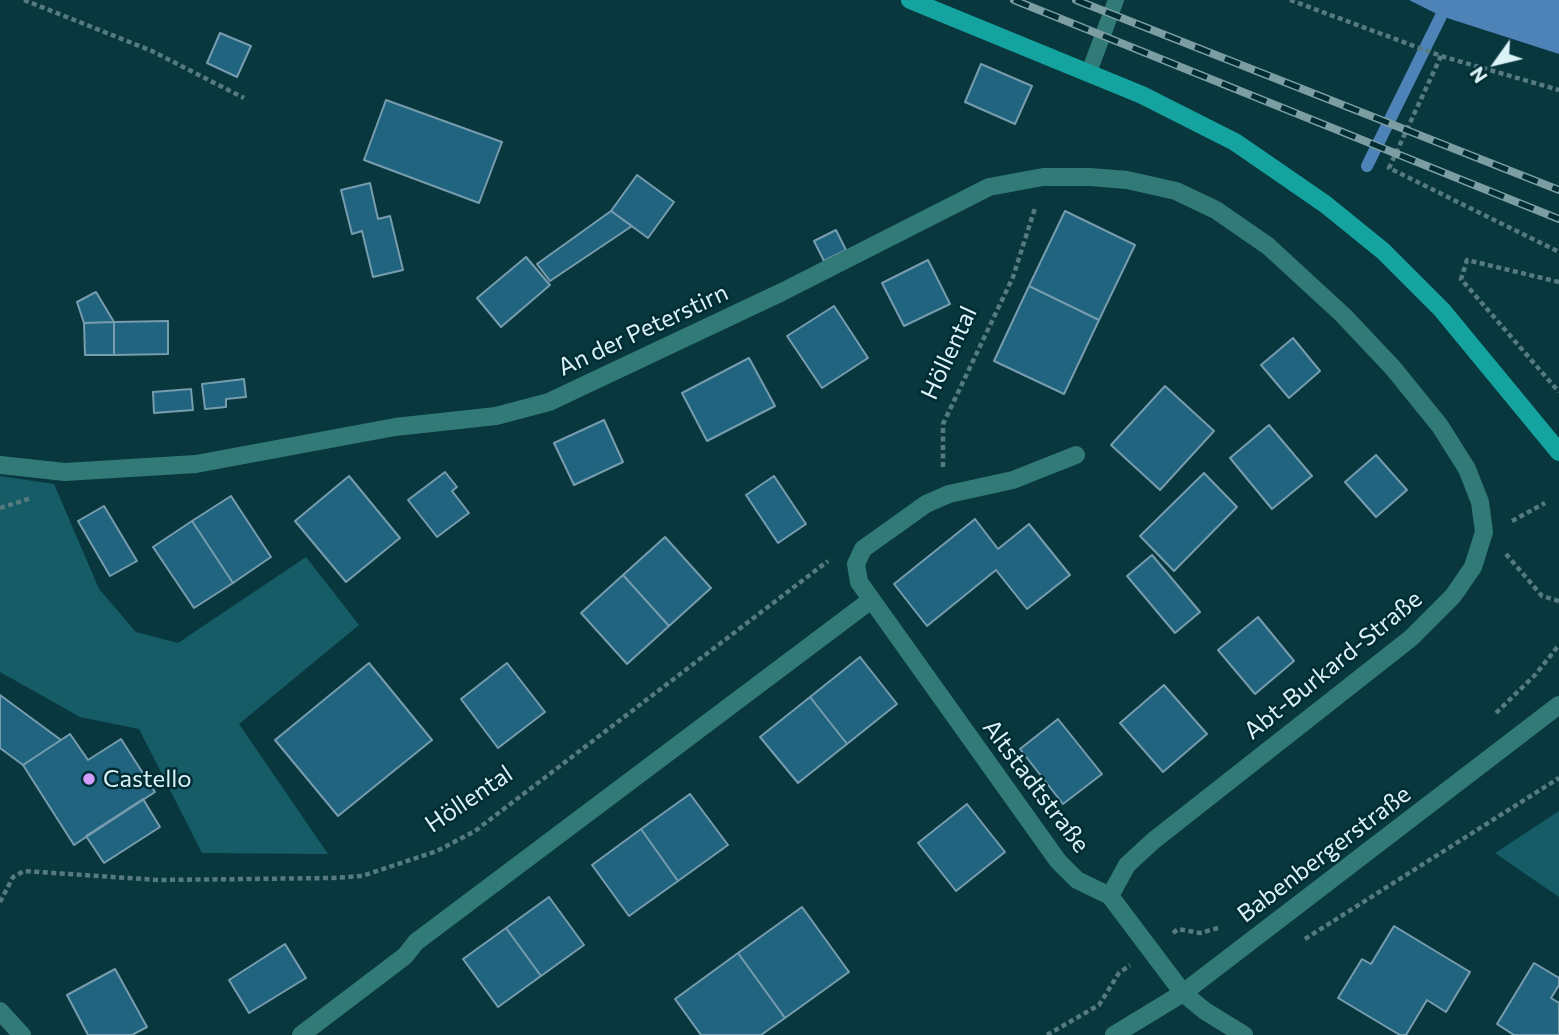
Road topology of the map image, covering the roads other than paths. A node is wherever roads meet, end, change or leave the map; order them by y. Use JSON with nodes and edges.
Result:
{"nodes":[{"id":1,"x":910,"y":0,"type":"edge"},
{"id":2,"x":1116,"y":0,"type":"edge"},
{"id":3,"x":1089,"y":72,"type":"junction"},
{"id":4,"x":1268,"y":246,"type":"joint"},
{"id":5,"x":1559,"y":452,"type":"edge"},
{"id":6,"x":1076,"y":455,"type":"dead end"},
{"id":7,"x":0,"y":465,"type":"edge"},
{"id":8,"x":871,"y":600,"type":"junction"},
{"id":9,"x":1559,"y":705,"type":"edge"},
{"id":10,"x":1110,"y":896,"type":"junction"},
{"id":11,"x":1183,"y":993,"type":"junction"},
{"id":12,"x":0,"y":1011,"type":"edge"},
{"id":13,"x":22,"y":1035,"type":"edge"},
{"id":14,"x":301,"y":1035,"type":"edge"},
{"id":15,"x":1114,"y":1035,"type":"edge"},
{"id":16,"x":1244,"y":1035,"type":"edge"}],
"edges":[{"from":1,"to":3,"type":"main road"},
{"from":2,"to":3,"type":"lane"},
{"from":3,"to":5,"type":"main road"},
{"from":4,"to":7,"type":"street","name":"An der Peterstirn"},
{"from":4,"to":10,"type":"street","name":"Abt-Burkard-Straße"},
{"from":6,"to":8,"type":"street"},
{"from":8,"to":10,"type":"street","name":"Altstadtstraße"},
{"from":8,"to":14,"type":"street"},
{"from":9,"to":11,"type":"street","name":"Babenbergerstraße"},
{"from":10,"to":11,"type":"street","name":"Altstadtstraße"},
{"from":11,"to":15,"type":"street","name":"Babenbergerstraße"},
{"from":11,"to":16,"type":"street","name":"Altstadtstraße"},
{"from":12,"to":13,"type":"street"}]}
